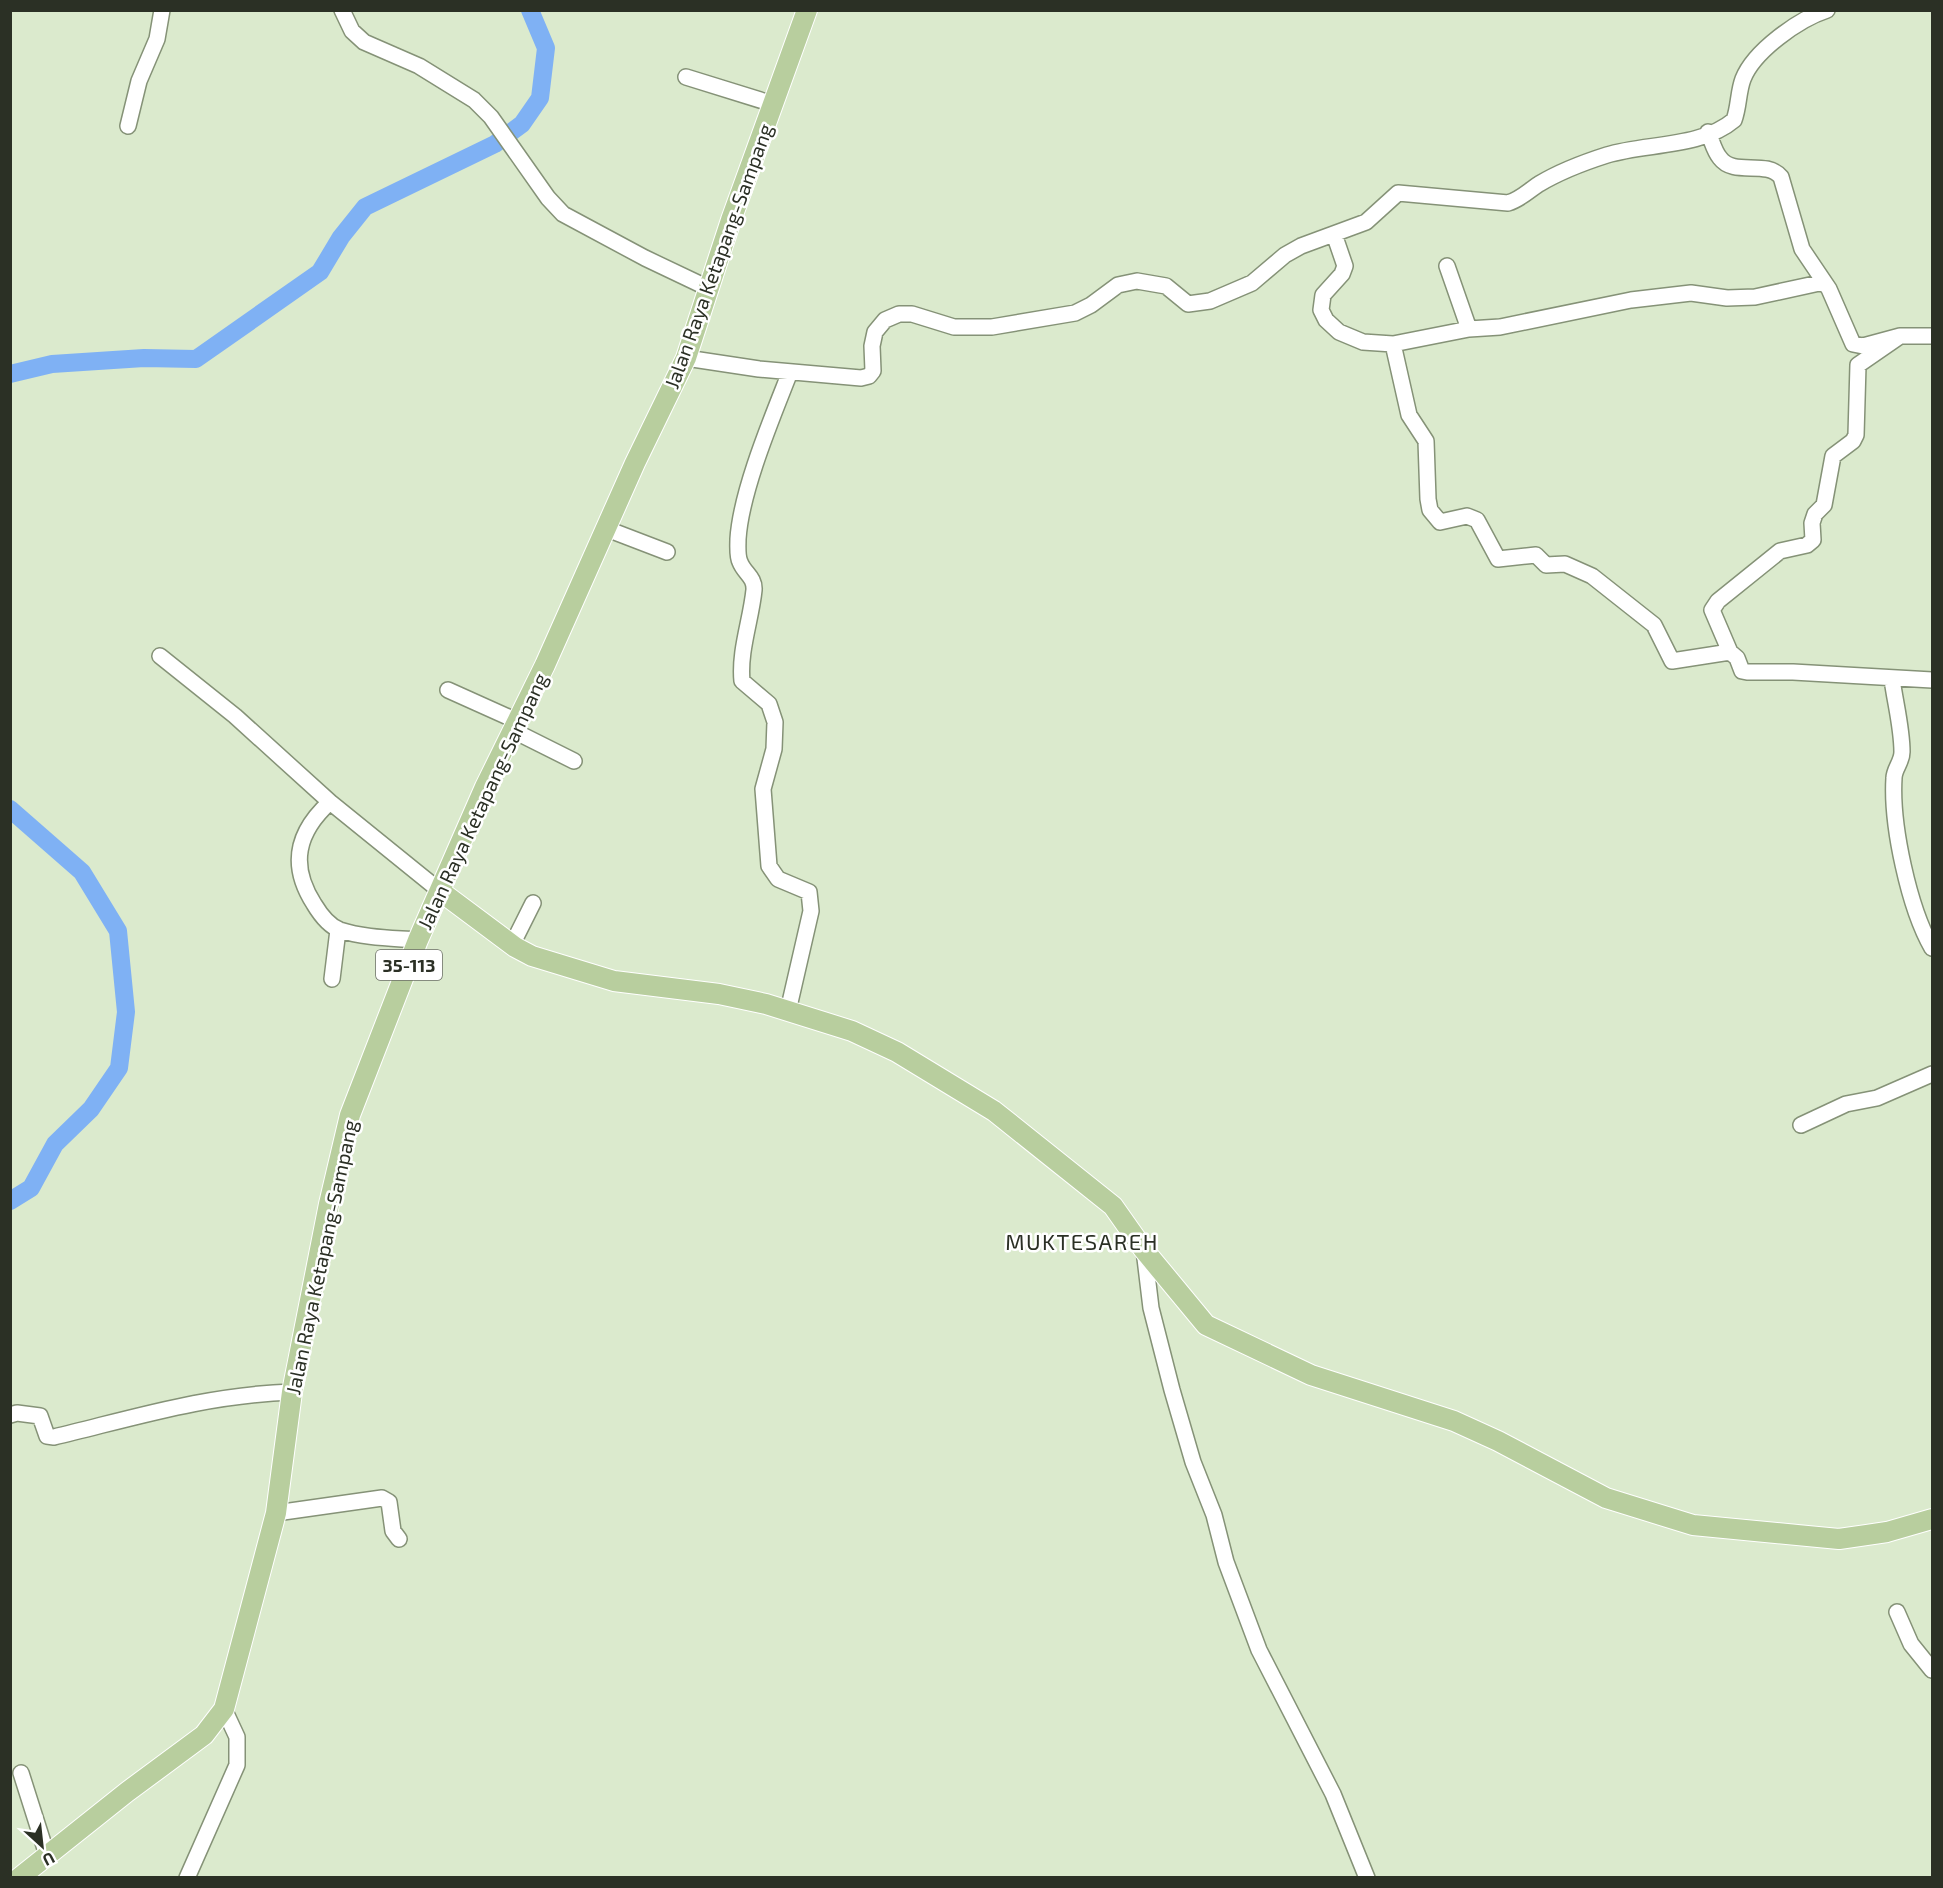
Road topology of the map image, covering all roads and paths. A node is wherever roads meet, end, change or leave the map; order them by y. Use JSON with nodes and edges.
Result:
{"nodes":[{"id":1,"x":162,"y":10,"type":"edge"},
{"id":2,"x":342,"y":10,"type":"edge"},
{"id":3,"x":807,"y":10,"type":"edge"},
{"id":4,"x":1827,"y":10,"type":"edge"},
{"id":5,"x":686,"y":77,"type":"dead end"},
{"id":6,"x":773,"y":104,"type":"junction"},
{"id":7,"x":128,"y":126,"type":"dead end"},
{"id":8,"x":1708,"y":132,"type":"junction"},
{"id":9,"x":1334,"y":234,"type":"junction"},
{"id":10,"x":1447,"y":267,"type":"dead end"},
{"id":11,"x":1824,"y":282,"type":"junction"},
{"id":12,"x":708,"y":288,"type":"junction"},
{"id":13,"x":1469,"y":329,"type":"junction"},
{"id":14,"x":1900,"y":336,"type":"junction"},
{"id":15,"x":1932,"y":336,"type":"edge"},
{"id":16,"x":1393,"y":344,"type":"junction"},
{"id":17,"x":686,"y":358,"type":"junction"},
{"id":18,"x":790,"y":372,"type":"junction"},
{"id":19,"x":607,"y":529,"type":"junction"},
{"id":20,"x":667,"y":552,"type":"dead end"},
{"id":21,"x":1730,"y":652,"type":"junction"},
{"id":22,"x":160,"y":656,"type":"dead end"},
{"id":23,"x":1892,"y":679,"type":"junction"},
{"id":24,"x":1932,"y":680,"type":"edge"},
{"id":25,"x":448,"y":690,"type":"dead end"},
{"id":26,"x":514,"y":725,"type":"junction"},
{"id":27,"x":574,"y":761,"type":"dead end"},
{"id":28,"x":330,"y":802,"type":"junction"},
{"id":29,"x":440,"y":891,"type":"junction"},
{"id":30,"x":533,"y":903,"type":"dead end"},
{"id":31,"x":338,"y":930,"type":"junction"},
{"id":32,"x":418,"y":940,"type":"junction"},
{"id":33,"x":512,"y":945,"type":"junction"},
{"id":34,"x":1932,"y":948,"type":"edge"},
{"id":35,"x":332,"y":979,"type":"dead end"},
{"id":36,"x":788,"y":1011,"type":"junction"},
{"id":37,"x":1932,"y":1074,"type":"edge"},
{"id":38,"x":1801,"y":1125,"type":"dead end"},
{"id":39,"x":1144,"y":1250,"type":"junction"},
{"id":40,"x":292,"y":1392,"type":"junction"},
{"id":41,"x":10,"y":1415,"type":"edge"},
{"id":42,"x":276,"y":1513,"type":"junction"},
{"id":43,"x":1932,"y":1519,"type":"edge"},
{"id":44,"x":399,"y":1539,"type":"dead end"},
{"id":45,"x":1897,"y":1612,"type":"dead end"},
{"id":46,"x":1932,"y":1670,"type":"edge"},
{"id":47,"x":224,"y":1709,"type":"junction"},
{"id":48,"x":21,"y":1773,"type":"dead end"},
{"id":49,"x":47,"y":1855,"type":"junction"},
{"id":50,"x":19,"y":1878,"type":"edge"},
{"id":51,"x":188,"y":1878,"type":"edge"},
{"id":52,"x":1367,"y":1878,"type":"edge"}],
"edges":[{"from":1,"to":7,"type":"street"},
{"from":2,"to":12,"type":"street"},
{"from":3,"to":6,"type":"main road","name":"Jalan Raya Ketapang-Sampang","number":"35-113"},
{"from":4,"to":8,"type":"street"},
{"from":5,"to":6,"type":"street"},
{"from":6,"to":12,"type":"main road","name":"Jalan Raya Ketapang-Sampang","number":"35-113"},
{"from":8,"to":9,"type":"street"},
{"from":8,"to":11,"type":"street"},
{"from":9,"to":16,"type":"street"},
{"from":9,"to":18,"type":"street"},
{"from":10,"to":13,"type":"street"},
{"from":11,"to":13,"type":"street"},
{"from":11,"to":14,"type":"street"},
{"from":12,"to":17,"type":"main road","name":"Jalan Raya Ketapang-Sampang","number":"35-113"},
{"from":13,"to":16,"type":"street"},
{"from":14,"to":15,"type":"street"},
{"from":14,"to":21,"type":"street"},
{"from":16,"to":21,"type":"street"},
{"from":17,"to":18,"type":"street"},
{"from":17,"to":19,"type":"main road","name":"Jalan Raya Ketapang-Sampang","number":"35-113"},
{"from":18,"to":36,"type":"street"},
{"from":19,"to":20,"type":"street"},
{"from":19,"to":26,"type":"main road","name":"Jalan Raya Ketapang-Sampang","number":"35-113"},
{"from":21,"to":23,"type":"street"},
{"from":22,"to":28,"type":"street"},
{"from":23,"to":24,"type":"street"},
{"from":23,"to":34,"type":"street"},
{"from":25,"to":26,"type":"street"},
{"from":26,"to":27,"type":"street"},
{"from":26,"to":29,"type":"main road","name":"Jalan Raya Ketapang-Sampang","number":"35-113"},
{"from":28,"to":29,"type":"street"},
{"from":28,"to":31,"type":"street"},
{"from":29,"to":32,"type":"main road","name":"Jalan Raya Ketapang-Sampang","number":"35-113"},
{"from":29,"to":33,"type":"main road"},
{"from":30,"to":33,"type":"street"},
{"from":31,"to":32,"type":"street"},
{"from":31,"to":35,"type":"street"},
{"from":32,"to":40,"type":"main road","name":"Jalan Raya Ketapang-Sampang","number":"35-113"},
{"from":33,"to":36,"type":"main road"},
{"from":36,"to":39,"type":"main road"},
{"from":37,"to":38,"type":"street"},
{"from":39,"to":43,"type":"main road"},
{"from":39,"to":52,"type":"street"},
{"from":40,"to":41,"type":"street"},
{"from":40,"to":42,"type":"main road","name":"Jalan Raya Ketapang-Sampang","number":"35-113"},
{"from":42,"to":44,"type":"street"},
{"from":42,"to":47,"type":"main road","name":"Jalan Raya Ketapang-Sampang","number":"35-113"},
{"from":45,"to":46,"type":"street"},
{"from":47,"to":49,"type":"main road","name":"Jalan Raya Ketapang-Sampang","number":"35-113"},
{"from":47,"to":51,"type":"street"},
{"from":48,"to":49,"type":"street"},
{"from":49,"to":50,"type":"main road","name":"Jalan Raya Ketapang-Sampang","number":"35-113"}]}
